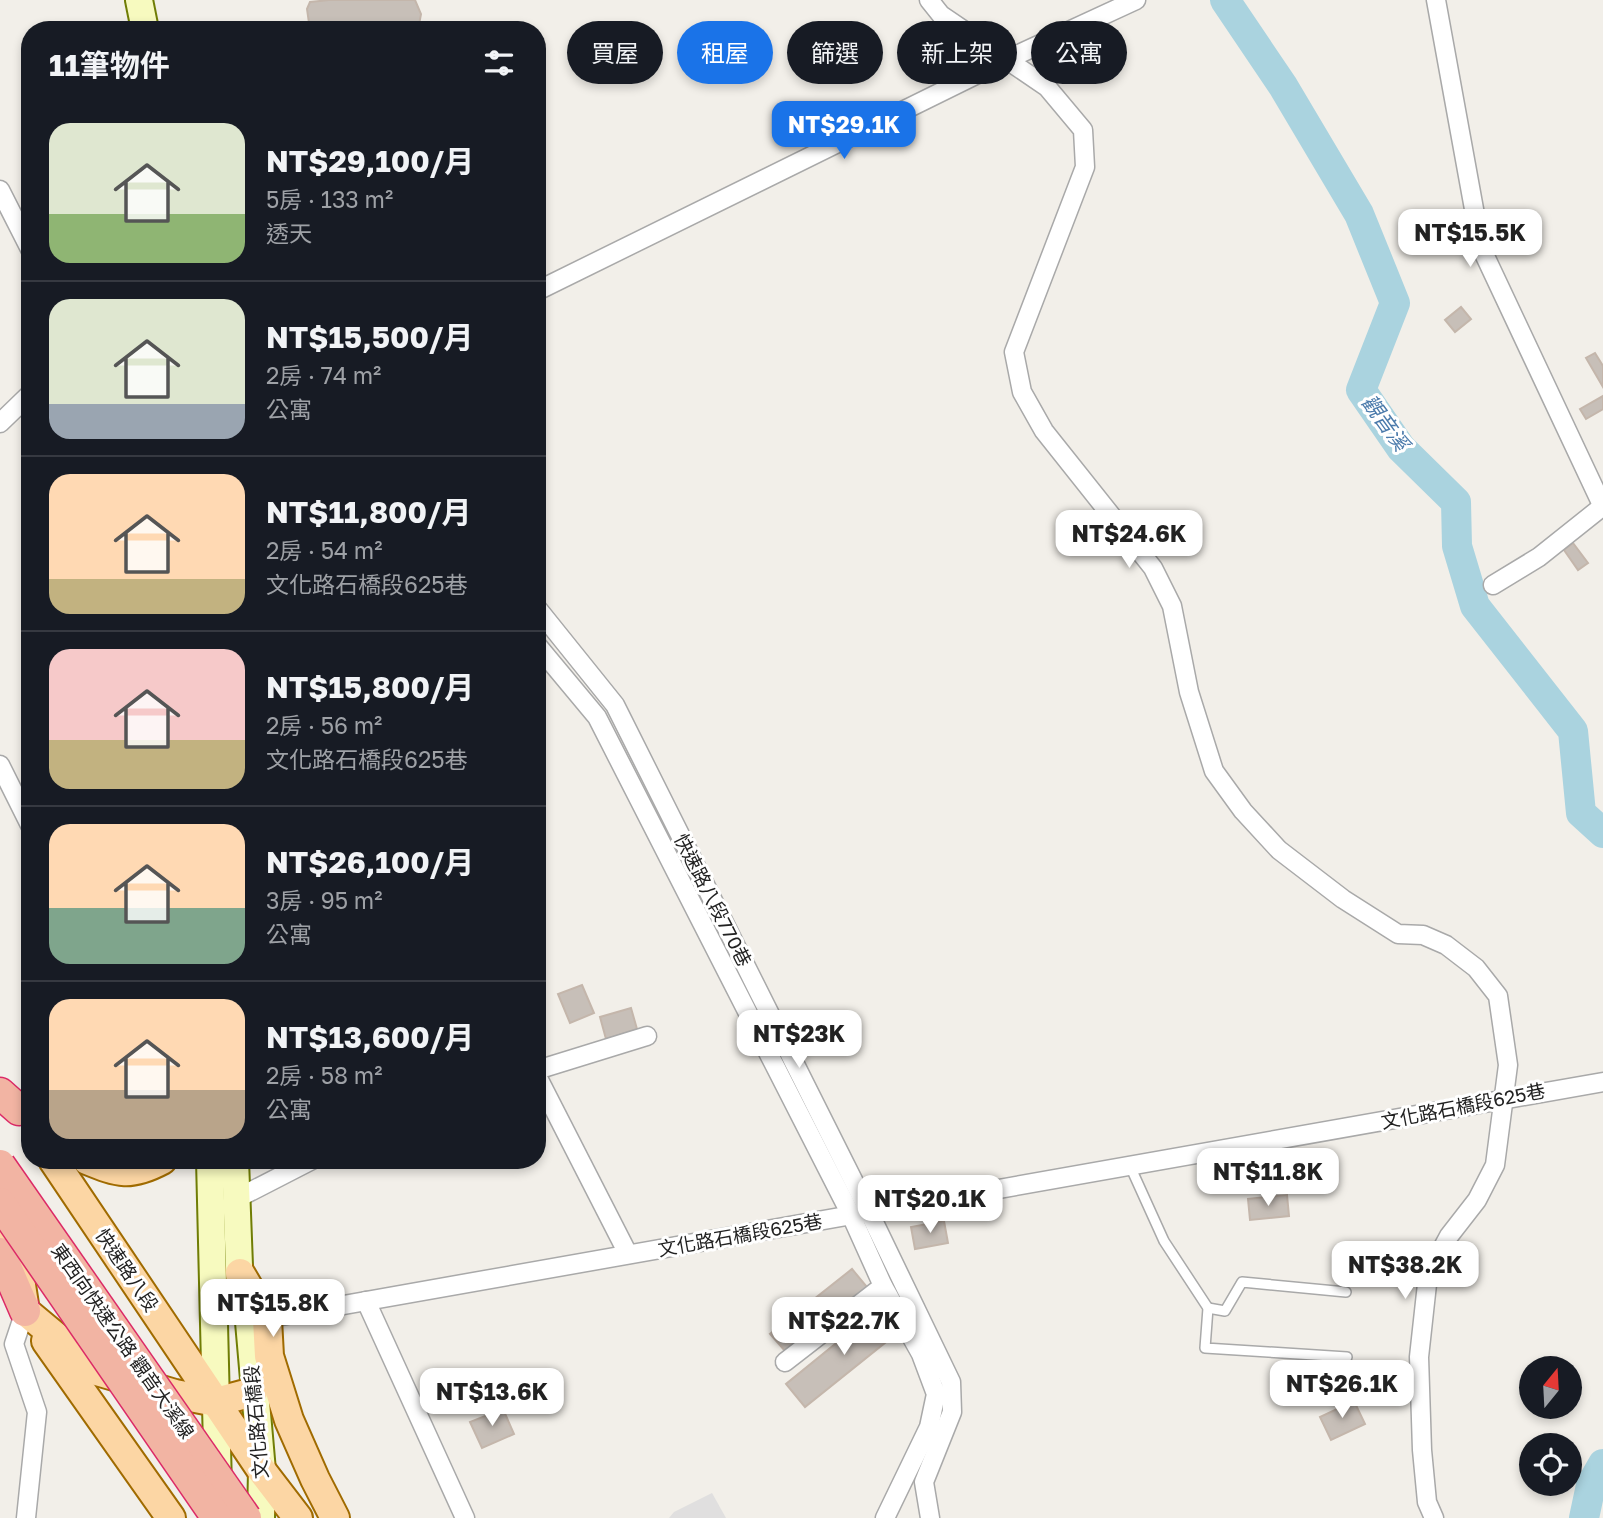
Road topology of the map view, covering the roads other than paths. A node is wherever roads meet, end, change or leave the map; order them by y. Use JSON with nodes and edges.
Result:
{"nodes":[{"id":1,"x":139,"y":0,"type":"edge"},
{"id":2,"x":929,"y":0,"type":"edge"},
{"id":3,"x":1136,"y":0,"type":"edge"},
{"id":4,"x":1436,"y":0,"type":"edge"},
{"id":5,"x":143,"y":21,"type":"edge"},
{"id":6,"x":950,"y":21,"type":"edge"},
{"id":7,"x":1017,"y":55,"type":"edge"},
{"id":8,"x":1017,"y":68,"type":"edge"},
{"id":9,"x":957,"y":84,"type":"edge"},
{"id":10,"x":0,"y":190,"type":"edge"},
{"id":11,"x":21,"y":231,"type":"edge"},
{"id":12,"x":546,"y":286,"type":"edge"},
{"id":13,"x":21,"y":403,"type":"edge"},
{"id":14,"x":0,"y":423,"type":"edge"},
{"id":15,"x":1603,"y":507,"type":"edge"},
{"id":16,"x":1493,"y":585,"type":"dead end"},
{"id":17,"x":546,"y":620,"type":"edge"},
{"id":18,"x":560,"y":638,"type":"junction"},
{"id":19,"x":546,"y":644,"type":"edge"},
{"id":20,"x":546,"y":656,"type":"edge"},
{"id":21,"x":0,"y":765,"type":"edge"},
{"id":22,"x":21,"y":807,"type":"edge"},
{"id":23,"x":647,"y":1036,"type":"dead end"},
{"id":24,"x":546,"y":1067,"type":"edge"},
{"id":25,"x":1603,"y":1082,"type":"edge"},
{"id":26,"x":0,"y":1084,"type":"edge"},
{"id":27,"x":546,"y":1094,"type":"edge"},
{"id":28,"x":1505,"y":1097,"type":"junction"},
{"id":29,"x":16,"y":1109,"type":"edge"},
{"id":30,"x":0,"y":1165,"type":"edge"},
{"id":31,"x":1129,"y":1165,"type":"junction"},
{"id":32,"x":59,"y":1169,"type":"edge"},
{"id":33,"x":109,"y":1169,"type":"edge"},
{"id":34,"x":145,"y":1169,"type":"edge"},
{"id":35,"x":210,"y":1169,"type":"edge"},
{"id":36,"x":235,"y":1169,"type":"edge"},
{"id":37,"x":294,"y":1169,"type":"edge"},
{"id":38,"x":236,"y":1199,"type":"junction"},
{"id":39,"x":0,"y":1203,"type":"edge"},
{"id":40,"x":869,"y":1212,"type":"junction"},
{"id":41,"x":851,"y":1216,"type":"junction"},
{"id":42,"x":0,"y":1224,"type":"edge"},
{"id":43,"x":0,"y":1252,"type":"edge"},
{"id":44,"x":628,"y":1254,"type":"junction"},
{"id":45,"x":240,"y":1273,"type":"joint"},
{"id":46,"x":0,"y":1276,"type":"edge"},
{"id":47,"x":883,"y":1286,"type":"junction"},
{"id":48,"x":1346,"y":1292,"type":"dead end"},
{"id":49,"x":366,"y":1301,"type":"junction"},
{"id":50,"x":1208,"y":1308,"type":"junction"},
{"id":51,"x":25,"y":1311,"type":"junction"},
{"id":52,"x":258,"y":1320,"type":"junction"},
{"id":53,"x":1347,"y":1357,"type":"dead end"},
{"id":54,"x":785,"y":1362,"type":"dead end"},
{"id":55,"x":253,"y":1392,"type":"junction"},
{"id":56,"x":216,"y":1402,"type":"junction"},
{"id":57,"x":262,"y":1471,"type":"junction"},
{"id":58,"x":153,"y":1505,"type":"edge"},
{"id":59,"x":26,"y":1518,"type":"edge"},
{"id":60,"x":171,"y":1518,"type":"edge"},
{"id":61,"x":218,"y":1518,"type":"edge"},
{"id":62,"x":246,"y":1518,"type":"edge"},
{"id":63,"x":261,"y":1518,"type":"edge"},
{"id":64,"x":298,"y":1518,"type":"edge"},
{"id":65,"x":335,"y":1518,"type":"edge"},
{"id":66,"x":465,"y":1518,"type":"edge"},
{"id":67,"x":885,"y":1518,"type":"edge"},
{"id":68,"x":930,"y":1518,"type":"edge"},
{"id":69,"x":1434,"y":1518,"type":"edge"}],
"edges":[{"from":1,"to":5,"type":"main road"},
{"from":2,"to":6,"type":"street"},
{"from":3,"to":7,"type":"street"},
{"from":4,"to":15,"type":"street"},
{"from":8,"to":28,"type":"street"},
{"from":9,"to":12,"type":"street"},
{"from":10,"to":11,"type":"street"},
{"from":13,"to":14,"type":"street"},
{"from":15,"to":16,"type":"street"},
{"from":17,"to":18,"type":"street","name":"快速路八段770巷"},
{"from":18,"to":19,"type":"street"},
{"from":18,"to":40,"type":"street","name":"快速路八段770巷"},
{"from":20,"to":41,"type":"street"},
{"from":21,"to":22,"type":"street"},
{"from":23,"to":24,"type":"street"},
{"from":25,"to":28,"type":"street","name":"文化路石橋段625巷"},
{"from":26,"to":29,"type":"main road"},
{"from":27,"to":44,"type":"street"},
{"from":28,"to":31,"type":"street","name":"文化路石橋段625巷"},
{"from":28,"to":69,"type":"street"},
{"from":30,"to":62,"type":"highway","name":"東西向快速公路 觀音大溪線","bridge":true},
{"from":31,"to":40,"type":"street","name":"文化路石橋段625巷"},
{"from":31,"to":50,"type":"lane"},
{"from":32,"to":56,"type":"main road","name":"快速路八段"},
{"from":33,"to":34,"type":"main road"},
{"from":35,"to":56,"type":"main road","name":"文化路石橋段"},
{"from":36,"to":38,"type":"main road"},
{"from":37,"to":38,"type":"street"},
{"from":38,"to":45,"type":"main road"},
{"from":39,"to":61,"type":"highway","name":"東西向快速公路 觀音大溪線","bridge":true},
{"from":40,"to":41,"type":"street","name":"文化路石橋段625巷"},
{"from":40,"to":68,"type":"street","name":"快速路八段770巷"},
{"from":41,"to":44,"type":"street","name":"文化路石橋段625巷"},
{"from":41,"to":47,"type":"street"},
{"from":42,"to":51,"type":"main road"},
{"from":43,"to":51,"type":"highway"},
{"from":44,"to":49,"type":"street","name":"文化路石橋段625巷"},
{"from":45,"to":52,"type":"main road"},
{"from":46,"to":51,"type":"main road"},
{"from":47,"to":54,"type":"street"},
{"from":47,"to":67,"type":"street"},
{"from":48,"to":50,"type":"lane"},
{"from":49,"to":52,"type":"street","name":"文化路石橋段625巷"},
{"from":49,"to":66,"type":"street"},
{"from":50,"to":53,"type":"lane"},
{"from":51,"to":56,"type":"main road"},
{"from":51,"to":58,"type":"main road"},
{"from":51,"to":59,"type":"street"},
{"from":52,"to":55,"type":"main road","name":"文化路石橋段"},
{"from":52,"to":65,"type":"main road"},
{"from":55,"to":56,"type":"main road"},
{"from":55,"to":57,"type":"main road","name":"文化路石橋段"},
{"from":56,"to":57,"type":"main road","name":"快速路八段"},
{"from":56,"to":61,"type":"main road","name":"文化路石橋段"},
{"from":57,"to":63,"type":"main road","name":"文化路石橋段"},
{"from":57,"to":64,"type":"main road","name":"快速路八段"},
{"from":58,"to":60,"type":"main road"}]}
